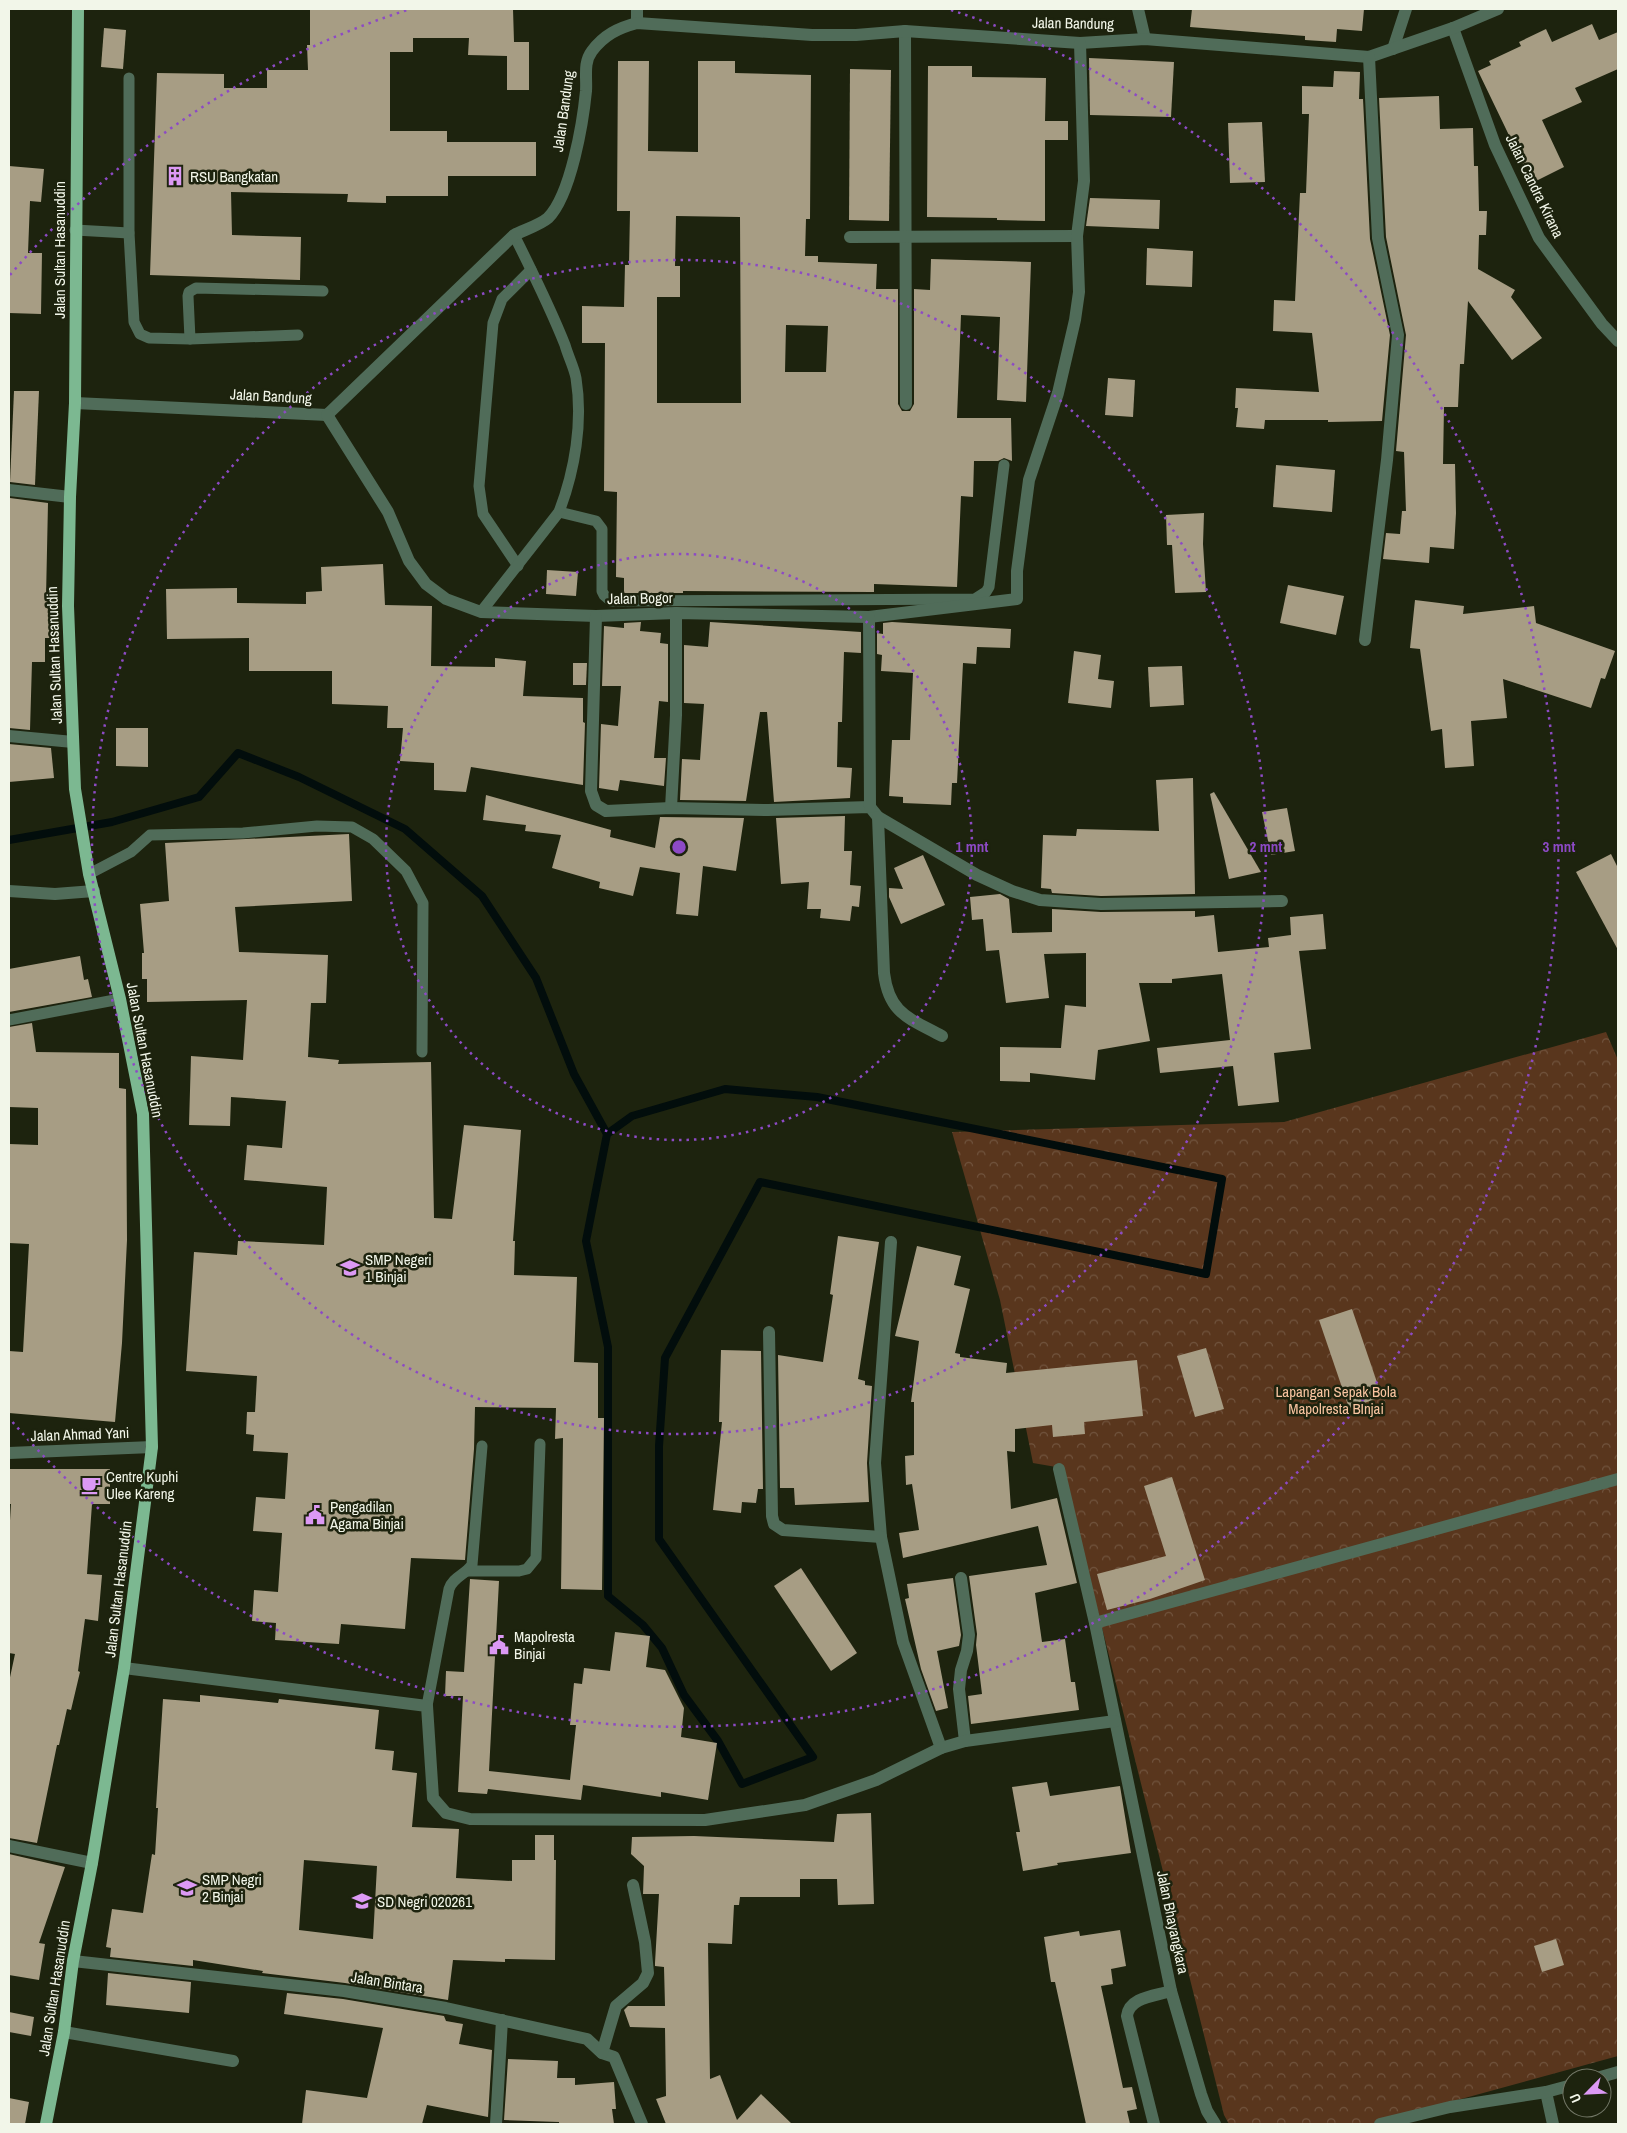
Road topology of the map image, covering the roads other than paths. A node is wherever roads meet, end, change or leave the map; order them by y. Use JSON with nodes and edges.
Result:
{"nodes":[{"id":1,"x":78,"y":9,"type":"edge"},
{"id":2,"x":637,"y":9,"type":"edge"},
{"id":3,"x":1138,"y":9,"type":"edge"},
{"id":4,"x":1406,"y":9,"type":"edge"},
{"id":5,"x":1498,"y":9,"type":"edge"},
{"id":6,"x":636,"y":23,"type":"junction"},
{"id":7,"x":1453,"y":28,"type":"junction"},
{"id":8,"x":905,"y":31,"type":"junction"},
{"id":9,"x":1145,"y":39,"type":"junction"},
{"id":10,"x":1080,"y":42,"type":"junction"},
{"id":11,"x":1393,"y":49,"type":"junction"},
{"id":12,"x":1368,"y":57,"type":"junction"},
{"id":13,"x":129,"y":78,"type":"dead end"},
{"id":14,"x":75,"y":230,"type":"junction"},
{"id":15,"x":129,"y":233,"type":"junction"},
{"id":16,"x":514,"y":235,"type":"junction"},
{"id":17,"x":1077,"y":236,"type":"junction"},
{"id":18,"x":850,"y":237,"type":"dead end"},
{"id":19,"x":906,"y":237,"type":"junction"},
{"id":20,"x":532,"y":270,"type":"junction"},
{"id":21,"x":323,"y":291,"type":"dead end"},
{"id":22,"x":298,"y":335,"type":"dead end"},
{"id":23,"x":190,"y":338,"type":"junction"},
{"id":24,"x":1618,"y":342,"type":"edge"},
{"id":25,"x":75,"y":404,"type":"junction"},
{"id":26,"x":906,"y":404,"type":"dead end"},
{"id":27,"x":328,"y":415,"type":"junction"},
{"id":28,"x":1004,"y":465,"type":"dead end"},
{"id":29,"x":9,"y":490,"type":"edge"},
{"id":30,"x":70,"y":497,"type":"junction"},
{"id":31,"x":559,"y":512,"type":"junction"},
{"id":32,"x":518,"y":566,"type":"junction"},
{"id":33,"x":481,"y":612,"type":"junction"},
{"id":34,"x":676,"y":613,"type":"junction"},
{"id":35,"x":596,"y":616,"type":"junction"},
{"id":36,"x":869,"y":616,"type":"junction"},
{"id":37,"x":1365,"y":640,"type":"dead end"},
{"id":38,"x":9,"y":736,"type":"edge"},
{"id":39,"x":73,"y":742,"type":"junction"},
{"id":40,"x":671,"y":808,"type":"junction"},
{"id":41,"x":874,"y":812,"type":"junction"},
{"id":42,"x":89,"y":870,"type":"junction"},
{"id":43,"x":9,"y":891,"type":"edge"},
{"id":44,"x":94,"y":891,"type":"junction"},
{"id":45,"x":1282,"y":901,"type":"dead end"},
{"id":46,"x":120,"y":999,"type":"junction"},
{"id":47,"x":9,"y":1020,"type":"edge"},
{"id":48,"x":942,"y":1036,"type":"dead end"},
{"id":49,"x":422,"y":1052,"type":"dead end"},
{"id":50,"x":891,"y":1242,"type":"dead end"},
{"id":51,"x":769,"y":1332,"type":"dead end"},
{"id":52,"x":540,"y":1444,"type":"dead end"},
{"id":53,"x":482,"y":1446,"type":"dead end"},
{"id":54,"x":152,"y":1447,"type":"junction"},
{"id":55,"x":9,"y":1453,"type":"edge"},
{"id":56,"x":1059,"y":1469,"type":"dead end"},
{"id":57,"x":1618,"y":1479,"type":"edge"},
{"id":58,"x":881,"y":1537,"type":"junction"},
{"id":59,"x":468,"y":1571,"type":"junction"},
{"id":60,"x":961,"y":1578,"type":"dead end"},
{"id":61,"x":1095,"y":1623,"type":"junction"},
{"id":62,"x":124,"y":1668,"type":"junction"},
{"id":63,"x":427,"y":1706,"type":"junction"},
{"id":64,"x":1115,"y":1721,"type":"junction"},
{"id":65,"x":965,"y":1742,"type":"junction"},
{"id":66,"x":940,"y":1748,"type":"junction"},
{"id":67,"x":9,"y":1846,"type":"edge"},
{"id":68,"x":92,"y":1863,"type":"junction"},
{"id":69,"x":632,"y":1885,"type":"dead end"},
{"id":70,"x":73,"y":1960,"type":"junction"},
{"id":71,"x":1170,"y":1991,"type":"junction"},
{"id":72,"x":502,"y":2020,"type":"junction"},
{"id":73,"x":64,"y":2032,"type":"junction"},
{"id":74,"x":602,"y":2053,"type":"junction"},
{"id":75,"x":233,"y":2061,"type":"dead end"},
{"id":76,"x":1562,"y":2088,"type":"edge"},
{"id":77,"x":1546,"y":2092,"type":"junction"},
{"id":78,"x":46,"y":2124,"type":"edge"},
{"id":79,"x":496,"y":2124,"type":"edge"},
{"id":80,"x":642,"y":2124,"type":"edge"},
{"id":81,"x":1154,"y":2124,"type":"edge"},
{"id":82,"x":1215,"y":2124,"type":"edge"},
{"id":83,"x":1380,"y":2124,"type":"edge"},
{"id":84,"x":1553,"y":2124,"type":"edge"}],
"edges":[{"from":1,"to":14,"type":"main road","name":"Jalan Sultan Hasanuddin"},
{"from":2,"to":6,"type":"street"},
{"from":3,"to":9,"type":"street"},
{"from":4,"to":11,"type":"street"},
{"from":5,"to":7,"type":"street","name":"Jalan Bandung"},
{"from":6,"to":8,"type":"street","name":"Jalan Bandung"},
{"from":6,"to":16,"type":"street","name":"Jalan Bandung"},
{"from":7,"to":11,"type":"street","name":"Jalan Bandung"},
{"from":7,"to":24,"type":"street","name":"Jalan Candra Kirana"},
{"from":8,"to":10,"type":"street","name":"Jalan Bandung"},
{"from":8,"to":19,"type":"street"},
{"from":9,"to":10,"type":"street","name":"Jalan Bandung"},
{"from":9,"to":12,"type":"street","name":"Jalan Bandung"},
{"from":10,"to":17,"type":"street"},
{"from":11,"to":12,"type":"street","name":"Jalan Bandung"},
{"from":12,"to":37,"type":"street"},
{"from":13,"to":15,"type":"lane"},
{"from":14,"to":15,"type":"lane"},
{"from":14,"to":25,"type":"main road","name":"Jalan Sultan Hasanuddin"},
{"from":15,"to":23,"type":"lane"},
{"from":16,"to":20,"type":"lane"},
{"from":16,"to":27,"type":"street","name":"Jalan Bandung"},
{"from":17,"to":19,"type":"street"},
{"from":17,"to":36,"type":"street","name":"Jalan Bogor"},
{"from":18,"to":19,"type":"street"},
{"from":19,"to":26,"type":"street"},
{"from":20,"to":31,"type":"lane"},
{"from":20,"to":32,"type":"lane"},
{"from":21,"to":23,"type":"lane"},
{"from":22,"to":23,"type":"lane"},
{"from":25,"to":27,"type":"street","name":"Jalan Bandung"},
{"from":25,"to":30,"type":"main road","name":"Jalan Sultan Hasanuddin"},
{"from":27,"to":33,"type":"street","name":"Jalan Bogor"},
{"from":28,"to":31,"type":"lane"},
{"from":29,"to":30,"type":"street"},
{"from":30,"to":39,"type":"main road","name":"Jalan Sultan Hasanuddin"},
{"from":31,"to":32,"type":"lane"},
{"from":32,"to":33,"type":"lane"},
{"from":33,"to":35,"type":"street","name":"Jalan Bogor"},
{"from":34,"to":35,"type":"street","name":"Jalan Bogor"},
{"from":34,"to":36,"type":"street","name":"Jalan Bogor"},
{"from":34,"to":40,"type":"street"},
{"from":35,"to":40,"type":"street"},
{"from":36,"to":41,"type":"street"},
{"from":38,"to":39,"type":"street"},
{"from":39,"to":42,"type":"main road","name":"Jalan Sultan Hasanuddin"},
{"from":40,"to":41,"type":"street"},
{"from":41,"to":45,"type":"street"},
{"from":41,"to":48,"type":"street"},
{"from":42,"to":44,"type":"main road","name":"Jalan Sultan Hasanuddin"},
{"from":42,"to":49,"type":"lane"},
{"from":43,"to":44,"type":"street"},
{"from":44,"to":46,"type":"main road","name":"Jalan Sultan Hasanuddin"},
{"from":46,"to":47,"type":"lane"},
{"from":46,"to":54,"type":"main road","name":"Jalan Sultan Hasanuddin"},
{"from":50,"to":58,"type":"street"},
{"from":51,"to":58,"type":"street"},
{"from":52,"to":59,"type":"lane"},
{"from":53,"to":59,"type":"lane"},
{"from":54,"to":55,"type":"street","name":"Jalan Ahmad Yani"},
{"from":54,"to":62,"type":"main road","name":"Jalan Sultan Hasanuddin"},
{"from":56,"to":61,"type":"street","name":"Jalan Bhayangkara"},
{"from":57,"to":61,"type":"street"},
{"from":58,"to":66,"type":"street"},
{"from":59,"to":63,"type":"lane"},
{"from":60,"to":65,"type":"street"},
{"from":61,"to":64,"type":"street","name":"Jalan Bhayangkara"},
{"from":62,"to":63,"type":"street"},
{"from":62,"to":68,"type":"main road","name":"Jalan Sultan Hasanuddin"},
{"from":63,"to":66,"type":"street"},
{"from":64,"to":65,"type":"street"},
{"from":64,"to":71,"type":"street","name":"Jalan Bhayangkara"},
{"from":65,"to":66,"type":"street"},
{"from":67,"to":68,"type":"street"},
{"from":68,"to":70,"type":"main road","name":"Jalan Sultan Hasanuddin"},
{"from":69,"to":74,"type":"street"},
{"from":70,"to":72,"type":"street","name":"Jalan Bintara"},
{"from":70,"to":73,"type":"main road","name":"Jalan Sultan Hasanuddin"},
{"from":71,"to":81,"type":"street"},
{"from":71,"to":82,"type":"street","name":"Jalan Bhayangkara"},
{"from":72,"to":74,"type":"street","name":"Jalan Bintara"},
{"from":72,"to":79,"type":"street"},
{"from":73,"to":75,"type":"street"},
{"from":73,"to":78,"type":"main road","name":"Jalan Sultan Hasanuddin"},
{"from":74,"to":80,"type":"street","name":"Jalan Bintara"},
{"from":76,"to":77,"type":"street"},
{"from":77,"to":83,"type":"street"},
{"from":77,"to":84,"type":"street"}]}
